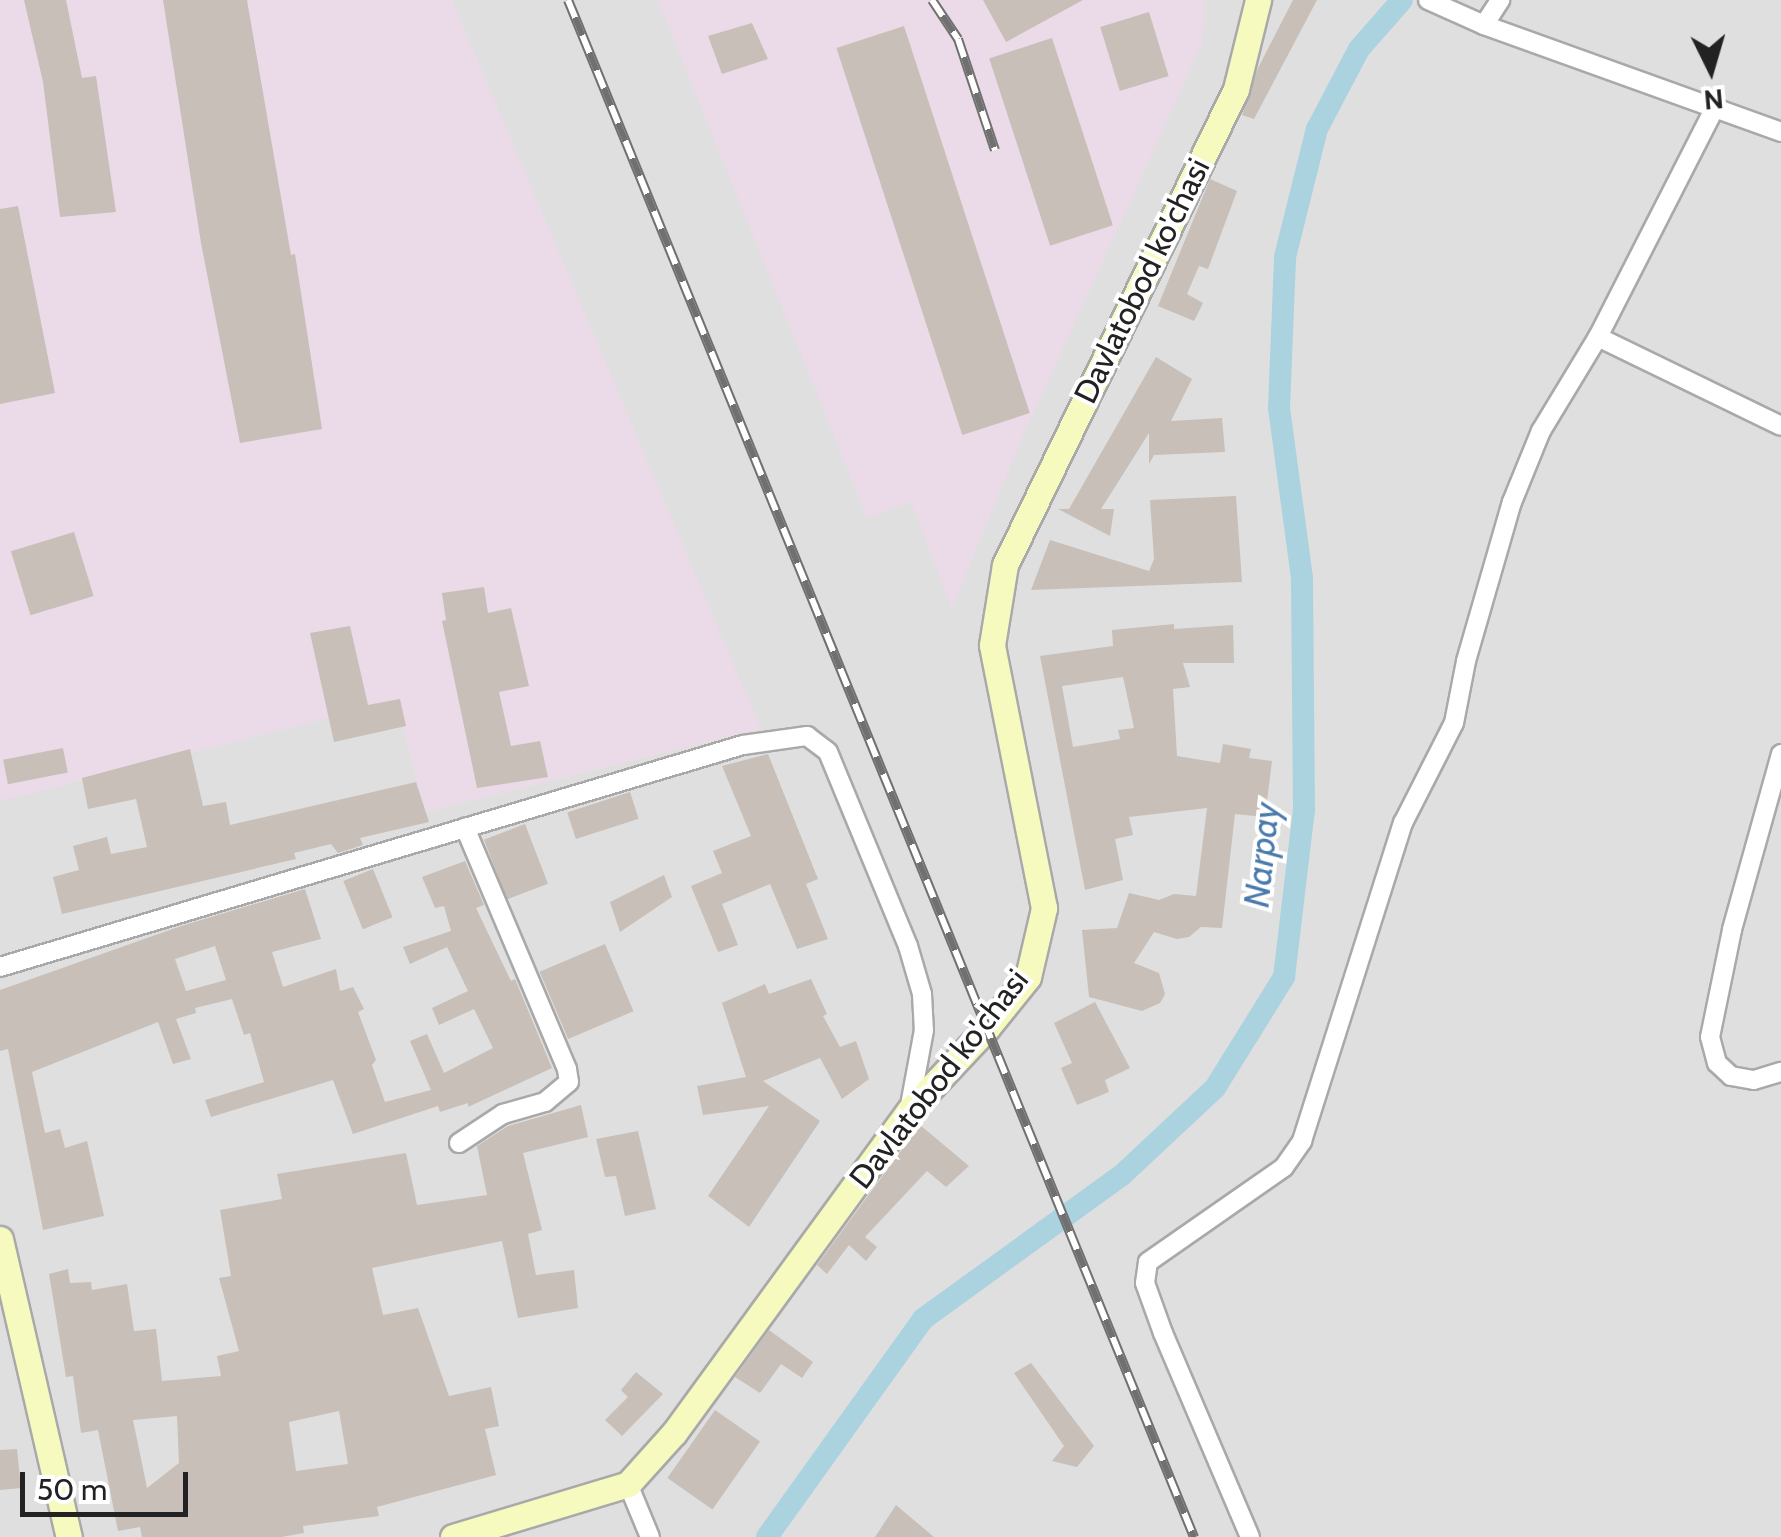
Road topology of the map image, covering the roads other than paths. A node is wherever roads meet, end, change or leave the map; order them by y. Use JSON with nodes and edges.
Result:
{"nodes":[{"id":1,"x":1258,"y":0,"type":"edge"},
{"id":2,"x":1500,"y":0,"type":"edge"},
{"id":3,"x":1436,"y":5,"type":"edge"},
{"id":4,"x":1484,"y":25,"type":"junction"},
{"id":5,"x":1715,"y":107,"type":"junction"},
{"id":6,"x":1781,"y":132,"type":"edge"},
{"id":7,"x":1598,"y":337,"type":"junction"},
{"id":8,"x":1781,"y":426,"type":"edge"},
{"id":9,"x":1781,"y":754,"type":"edge"},
{"id":10,"x":465,"y":828,"type":"junction"},
{"id":11,"x":0,"y":968,"type":"edge"},
{"id":12,"x":1781,"y":1072,"type":"edge"},
{"id":13,"x":909,"y":1111,"type":"junction"},
{"id":14,"x":459,"y":1143,"type":"dead end"},
{"id":15,"x":0,"y":1239,"type":"edge"},
{"id":16,"x":628,"y":1484,"type":"junction"},
{"id":17,"x":69,"y":1537,"type":"edge"},
{"id":18,"x":453,"y":1537,"type":"edge"},
{"id":19,"x":650,"y":1537,"type":"edge"},
{"id":20,"x":1250,"y":1537,"type":"edge"}],
"edges":[{"from":1,"to":13,"type":"street","name":"Davlatobod ko'chasi"},
{"from":2,"to":4,"type":"street"},
{"from":3,"to":4,"type":"street"},
{"from":4,"to":5,"type":"street"},
{"from":5,"to":6,"type":"street"},
{"from":5,"to":7,"type":"street"},
{"from":7,"to":8,"type":"street"},
{"from":7,"to":20,"type":"street"},
{"from":9,"to":12,"type":"street"},
{"from":10,"to":11,"type":"street"},
{"from":10,"to":13,"type":"street"},
{"from":10,"to":14,"type":"street"},
{"from":13,"to":16,"type":"street","name":"Davlatobod ko'chasi"},
{"from":15,"to":17,"type":"street"},
{"from":16,"to":18,"type":"street"},
{"from":16,"to":19,"type":"street"}]}
